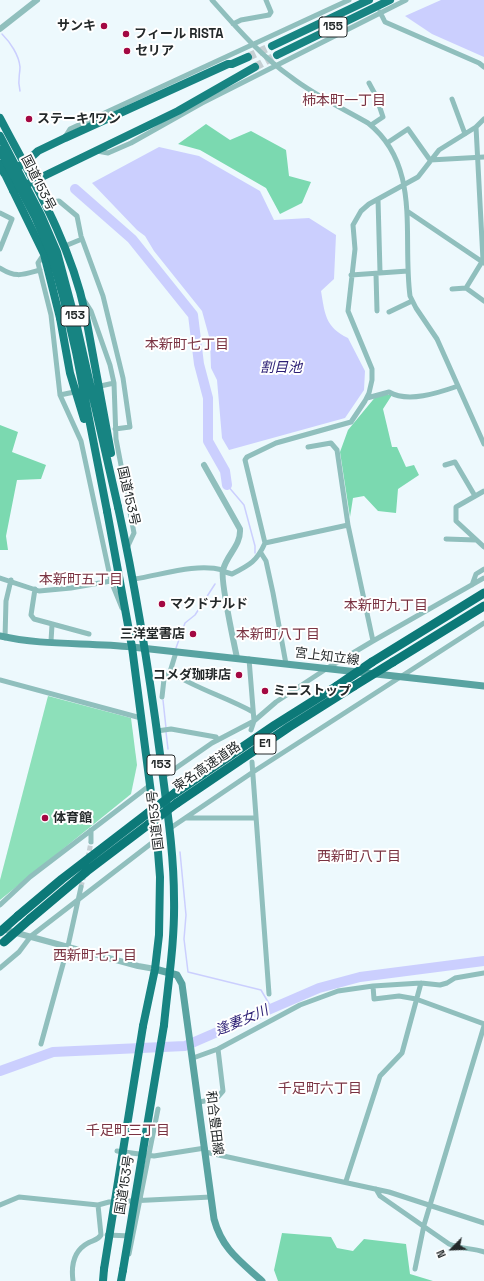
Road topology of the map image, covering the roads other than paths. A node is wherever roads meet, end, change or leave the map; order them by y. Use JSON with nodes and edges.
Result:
{"nodes":[{"id":1,"x":37,"y":0,"type":"edge"},
{"id":2,"x":212,"y":0,"type":"edge"},
{"id":3,"x":266,"y":0,"type":"edge"},
{"id":4,"x":334,"y":0,"type":"edge"},
{"id":5,"x":349,"y":0,"type":"edge"},
{"id":6,"x":369,"y":0,"type":"edge"},
{"id":7,"x":390,"y":0,"type":"edge"},
{"id":8,"x":406,"y":0,"type":"edge"},
{"id":9,"x":336,"y":6,"type":"junction"},
{"id":10,"x":380,"y":12,"type":"junction"},
{"id":11,"x":233,"y":24,"type":"junction"},
{"id":12,"x":0,"y":29,"type":"edge"},
{"id":13,"x":252,"y":45,"type":"junction"},
{"id":14,"x":272,"y":46,"type":"tunnel mouth"},
{"id":15,"x":277,"y":55,"type":"tunnel mouth"},
{"id":16,"x":248,"y":57,"type":"tunnel mouth"},
{"id":17,"x":275,"y":65,"type":"junction"},
{"id":18,"x":484,"y":67,"type":"edge"},
{"id":19,"x":253,"y":68,"type":"tunnel mouth"},
{"id":20,"x":369,"y":83,"type":"dead end"},
{"id":21,"x":452,"y":99,"type":"dead end"},
{"id":22,"x":0,"y":118,"type":"edge"},
{"id":23,"x":484,"y":119,"type":"edge"},
{"id":24,"x":370,"y":125,"type":"junction"},
{"id":25,"x":476,"y":127,"type":"junction"},
{"id":26,"x":465,"y":134,"type":"junction"},
{"id":27,"x":0,"y":136,"type":"edge"},
{"id":28,"x":65,"y":138,"type":"junction"},
{"id":29,"x":387,"y":143,"type":"junction"},
{"id":30,"x":15,"y":146,"type":"junction"},
{"id":31,"x":0,"y":150,"type":"edge"},
{"id":32,"x":38,"y":151,"type":"junction"},
{"id":33,"x":97,"y":151,"type":"junction"},
{"id":34,"x":481,"y":157,"type":"edge"},
{"id":35,"x":430,"y":160,"type":"junction"},
{"id":36,"x":0,"y":164,"type":"edge"},
{"id":37,"x":24,"y":164,"type":"junction"},
{"id":38,"x":4,"y":173,"type":"junction"},
{"id":39,"x":33,"y":182,"type":"junction"},
{"id":40,"x":406,"y":186,"type":"junction"},
{"id":41,"x":14,"y":191,"type":"junction"},
{"id":42,"x":378,"y":199,"type":"junction"},
{"id":43,"x":45,"y":203,"type":"junction"},
{"id":44,"x":407,"y":211,"type":"junction"},
{"id":45,"x":0,"y":213,"type":"edge"},
{"id":46,"x":82,"y":239,"type":"junction"},
{"id":47,"x":65,"y":246,"type":"junction"},
{"id":48,"x":0,"y":249,"type":"edge"},
{"id":49,"x":44,"y":254,"type":"junction"},
{"id":50,"x":483,"y":263,"type":"edge"},
{"id":51,"x":0,"y":268,"type":"edge"},
{"id":52,"x":40,"y":270,"type":"junction"},
{"id":53,"x":408,"y":271,"type":"junction"},
{"id":54,"x":378,"y":273,"type":"junction"},
{"id":55,"x":351,"y":275,"type":"junction"},
{"id":56,"x":466,"y":288,"type":"junction"},
{"id":57,"x":452,"y":289,"type":"dead end"},
{"id":58,"x":81,"y":294,"type":"junction"},
{"id":59,"x":412,"y":300,"type":"junction"},
{"id":60,"x":484,"y":301,"type":"edge"},
{"id":61,"x":377,"y":311,"type":"dead end"},
{"id":62,"x":389,"y":312,"type":"dead end"},
{"id":63,"x":114,"y":383,"type":"junction"},
{"id":64,"x":458,"y":386,"type":"junction"},
{"id":65,"x":60,"y":395,"type":"junction"},
{"id":66,"x":367,"y":398,"type":"junction"},
{"id":67,"x":115,"y":430,"type":"junction"},
{"id":68,"x":483,"y":440,"type":"edge"},
{"id":69,"x":308,"y":447,"type":"dead end"},
{"id":70,"x":204,"y":464,"type":"dead end"},
{"id":71,"x":445,"y":465,"type":"dead end"},
{"id":72,"x":484,"y":491,"type":"edge"},
{"id":73,"x":474,"y":496,"type":"junction"},
{"id":74,"x":118,"y":507,"type":"junction"},
{"id":75,"x":107,"y":511,"type":"junction"},
{"id":76,"x":348,"y":525,"type":"junction"},
{"id":77,"x":446,"y":539,"type":"dead end"},
{"id":78,"x":476,"y":540,"type":"junction"},
{"id":79,"x":266,"y":543,"type":"junction"},
{"id":80,"x":484,"y":547,"type":"edge"},
{"id":81,"x":127,"y":548,"type":"junction"},
{"id":82,"x":261,"y":553,"type":"junction"},
{"id":83,"x":484,"y":569,"type":"edge"},
{"id":84,"x":222,"y":570,"type":"junction"},
{"id":85,"x":0,"y":578,"type":"edge"},
{"id":86,"x":484,"y":578,"type":"edge"},
{"id":87,"x":134,"y":579,"type":"junction"},
{"id":88,"x":11,"y":580,"type":"junction"},
{"id":89,"x":111,"y":581,"type":"junction"},
{"id":90,"x":472,"y":585,"type":"junction"},
{"id":91,"x":35,"y":589,"type":"junction"},
{"id":92,"x":484,"y":593,"type":"edge"},
{"id":93,"x":484,"y":606,"type":"edge"},
{"id":94,"x":125,"y":612,"type":"junction"},
{"id":95,"x":484,"y":623,"type":"edge"},
{"id":96,"x":52,"y":625,"type":"junction"},
{"id":97,"x":89,"y":634,"type":"dead end"},
{"id":98,"x":3,"y":637,"type":"edge"},
{"id":99,"x":51,"y":641,"type":"junction"},
{"id":100,"x":373,"y":641,"type":"junction"},
{"id":101,"x":132,"y":647,"type":"junction"},
{"id":102,"x":143,"y":649,"type":"junction"},
{"id":103,"x":176,"y":652,"type":"junction"},
{"id":104,"x":237,"y":658,"type":"junction"},
{"id":105,"x":249,"y":659,"type":"junction"},
{"id":106,"x":286,"y":664,"type":"junction"},
{"id":107,"x":326,"y":669,"type":"junction"},
{"id":108,"x":170,"y":672,"type":"junction"},
{"id":109,"x":399,"y":677,"type":"junction"},
{"id":110,"x":0,"y":680,"type":"edge"},
{"id":111,"x":484,"y":686,"type":"edge"},
{"id":112,"x":162,"y":697,"type":"dead end"},
{"id":113,"x":253,"y":712,"type":"junction"},
{"id":114,"x":141,"y":718,"type":"junction"},
{"id":115,"x":254,"y":721,"type":"junction"},
{"id":116,"x":251,"y":730,"type":"dead end"},
{"id":117,"x":157,"y":731,"type":"junction"},
{"id":118,"x":218,"y":740,"type":"junction"},
{"id":119,"x":252,"y":762,"type":"dead end"},
{"id":120,"x":253,"y":772,"type":"junction"},
{"id":121,"x":163,"y":777,"type":"junction"},
{"id":122,"x":149,"y":786,"type":"junction"},
{"id":123,"x":187,"y":818,"type":"junction"},
{"id":124,"x":256,"y":818,"type":"junction"},
{"id":125,"x":169,"y":829,"type":"junction"},
{"id":126,"x":91,"y":830,"type":"junction"},
{"id":127,"x":156,"y":838,"type":"junction"},
{"id":128,"x":91,"y":842,"type":"tunnel mouth"},
{"id":129,"x":81,"y":886,"type":"tunnel mouth"},
{"id":130,"x":79,"y":901,"type":"junction"},
{"id":131,"x":0,"y":905,"type":"edge"},
{"id":132,"x":0,"y":928,"type":"edge"},
{"id":133,"x":0,"y":932,"type":"edge"},
{"id":134,"x":31,"y":936,"type":"junction"},
{"id":135,"x":2,"y":944,"type":"edge"},
{"id":136,"x":68,"y":946,"type":"junction"},
{"id":137,"x":0,"y":968,"type":"edge"},
{"id":138,"x":155,"y":969,"type":"junction"},
{"id":139,"x":170,"y":973,"type":"junction"},
{"id":140,"x":484,"y":973,"type":"edge"},
{"id":141,"x":421,"y":983,"type":"junction"},
{"id":142,"x":373,"y":986,"type":"junction"},
{"id":143,"x":269,"y":994,"type":"dead end"},
{"id":144,"x":416,"y":999,"type":"junction"},
{"id":145,"x":484,"y":1025,"type":"edge"},
{"id":146,"x":42,"y":1044,"type":"dead end"},
{"id":147,"x":218,"y":1049,"type":"junction"},
{"id":148,"x":193,"y":1057,"type":"junction"},
{"id":149,"x":199,"y":1102,"type":"junction"},
{"id":150,"x":158,"y":1109,"type":"dead end"},
{"id":151,"x":205,"y":1150,"type":"junction"},
{"id":152,"x":117,"y":1151,"type":"dead end"},
{"id":153,"x":148,"y":1155,"type":"junction"},
{"id":154,"x":346,"y":1182,"type":"junction"},
{"id":155,"x":376,"y":1189,"type":"junction"},
{"id":156,"x":211,"y":1198,"type":"junction"},
{"id":157,"x":140,"y":1201,"type":"junction"},
{"id":158,"x":0,"y":1204,"type":"edge"},
{"id":159,"x":98,"y":1205,"type":"junction"},
{"id":160,"x":431,"y":1205,"type":"junction"},
{"id":161,"x":484,"y":1224,"type":"edge"},
{"id":162,"x":424,"y":1226,"type":"junction"},
{"id":163,"x":101,"y":1235,"type":"junction"},
{"id":164,"x":134,"y":1236,"type":"junction"},
{"id":165,"x":484,"y":1252,"type":"edge"},
{"id":166,"x":415,"y":1269,"type":"dead end"},
{"id":167,"x":73,"y":1281,"type":"edge"},
{"id":168,"x":103,"y":1281,"type":"edge"},
{"id":169,"x":122,"y":1281,"type":"edge"},
{"id":170,"x":125,"y":1281,"type":"edge"},
{"id":171,"x":262,"y":1281,"type":"edge"}],
"edges":[{"from":1,"to":12,"type":"street"},
{"from":2,"to":11,"type":"street"},
{"from":3,"to":11,"type":"street"},
{"from":4,"to":9,"type":"street"},
{"from":5,"to":9,"type":"street"},
{"from":6,"to":14,"type":"highway","number":"155"},
{"from":7,"to":15,"type":"highway","number":"155"},
{"from":8,"to":10,"type":"street"},
{"from":9,"to":13,"type":"street"},
{"from":10,"to":17,"type":"street"},
{"from":10,"to":18,"type":"street"},
{"from":11,"to":13,"type":"street"},
{"from":13,"to":17,"type":"street"},
{"from":13,"to":28,"type":"street"},
{"from":16,"to":28,"type":"highway"},
{"from":17,"to":24,"type":"street"},
{"from":17,"to":33,"type":"street"},
{"from":19,"to":33,"type":"highway"},
{"from":20,"to":24,"type":"street"},
{"from":21,"to":26,"type":"street"},
{"from":22,"to":30,"type":"highway","number":"153"},
{"from":23,"to":25,"type":"street"},
{"from":24,"to":29,"type":"street"},
{"from":25,"to":26,"type":"street"},
{"from":25,"to":34,"type":"street"},
{"from":26,"to":35,"type":"street"},
{"from":27,"to":74,"type":"highway","name":"国道153号","number":"153","bridge":true},
{"from":28,"to":32,"type":"highway"},
{"from":29,"to":35,"type":"street"},
{"from":29,"to":40,"type":"street"},
{"from":30,"to":32,"type":"highway"},
{"from":30,"to":37,"type":"highway","number":"153"},
{"from":31,"to":75,"type":"highway","name":"国道153号","number":"153","bridge":true},
{"from":32,"to":37,"type":"highway"},
{"from":33,"to":39,"type":"highway"},
{"from":34,"to":35,"type":"street"},
{"from":34,"to":50,"type":"street"},
{"from":35,"to":40,"type":"street"},
{"from":36,"to":38,"type":"highway","number":"153"},
{"from":37,"to":38,"type":"highway"},
{"from":37,"to":39,"type":"highway","number":"153"},
{"from":38,"to":41,"type":"highway","number":"153"},
{"from":39,"to":41,"type":"highway"},
{"from":39,"to":43,"type":"highway","number":"153"},
{"from":40,"to":42,"type":"street"},
{"from":40,"to":44,"type":"street"},
{"from":41,"to":49,"type":"highway","number":"153"},
{"from":42,"to":54,"type":"street"},
{"from":42,"to":55,"type":"street"},
{"from":43,"to":46,"type":"street"},
{"from":43,"to":47,"type":"highway","number":"153"},
{"from":44,"to":50,"type":"street"},
{"from":44,"to":53,"type":"street"},
{"from":45,"to":48,"type":"street"},
{"from":46,"to":47,"type":"street"},
{"from":46,"to":67,"type":"street"},
{"from":47,"to":58,"type":"highway","number":"153"},
{"from":49,"to":52,"type":"street"},
{"from":49,"to":75,"type":"highway","number":"153","bridge":true},
{"from":50,"to":56,"type":"street"},
{"from":51,"to":52,"type":"street"},
{"from":52,"to":65,"type":"street"},
{"from":53,"to":54,"type":"street"},
{"from":53,"to":59,"type":"street"},
{"from":54,"to":55,"type":"street"},
{"from":54,"to":61,"type":"street"},
{"from":55,"to":66,"type":"street"},
{"from":56,"to":57,"type":"street"},
{"from":56,"to":60,"type":"street"},
{"from":58,"to":63,"type":"street"},
{"from":58,"to":74,"type":"highway","number":"153","bridge":true},
{"from":59,"to":62,"type":"street"},
{"from":59,"to":64,"type":"street"},
{"from":63,"to":65,"type":"street"},
{"from":63,"to":67,"type":"street"},
{"from":64,"to":66,"type":"street"},
{"from":64,"to":68,"type":"street"},
{"from":65,"to":89,"type":"street"},
{"from":66,"to":79,"type":"street"},
{"from":67,"to":81,"type":"street"},
{"from":69,"to":76,"type":"street"},
{"from":70,"to":84,"type":"street"},
{"from":71,"to":73,"type":"street"},
{"from":72,"to":73,"type":"street"},
{"from":73,"to":78,"type":"street"},
{"from":74,"to":81,"type":"highway","name":"国道153号","number":"153"},
{"from":75,"to":94,"type":"highway","name":"国道153号","number":"153"},
{"from":76,"to":79,"type":"street"},
{"from":76,"to":100,"type":"street"},
{"from":77,"to":78,"type":"street"},
{"from":78,"to":80,"type":"street"},
{"from":79,"to":82,"type":"street"},
{"from":81,"to":87,"type":"highway","name":"国道153号","number":"153"},
{"from":82,"to":84,"type":"street"},
{"from":82,"to":106,"type":"street"},
{"from":83,"to":90,"type":"street"},
{"from":84,"to":87,"type":"street"},
{"from":84,"to":104,"type":"street"},
{"from":85,"to":88,"type":"street"},
{"from":86,"to":90,"type":"street"},
{"from":87,"to":102,"type":"highway","name":"国道153号","number":"153"},
{"from":88,"to":91,"type":"street"},
{"from":88,"to":98,"type":"street"},
{"from":89,"to":91,"type":"street"},
{"from":89,"to":94,"type":"street"},
{"from":90,"to":100,"type":"street"},
{"from":91,"to":96,"type":"street"},
{"from":92,"to":133,"type":"highway","name":"東名高速道路","number":"E1","bridge":true},
{"from":93,"to":135,"type":"highway","name":"東名高速道路","number":"E1","bridge":true},
{"from":94,"to":101,"type":"highway","name":"国道153号","number":"153"},
{"from":95,"to":109,"type":"street"},
{"from":96,"to":97,"type":"street"},
{"from":96,"to":99,"type":"street"},
{"from":98,"to":99,"type":"main road","name":"宮上知立線"},
{"from":99,"to":101,"type":"main road","name":"宮上知立線"},
{"from":100,"to":107,"type":"street"},
{"from":101,"to":102,"type":"main road","name":"宮上知立線"},
{"from":101,"to":114,"type":"highway","name":"国道153号","number":"153"},
{"from":102,"to":103,"type":"main road","name":"宮上知立線"},
{"from":102,"to":117,"type":"highway","name":"国道153号","number":"153"},
{"from":103,"to":104,"type":"main road","name":"宮上知立線"},
{"from":103,"to":108,"type":"street"},
{"from":104,"to":105,"type":"main road","name":"宮上知立線"},
{"from":105,"to":106,"type":"main road","name":"宮上知立線"},
{"from":105,"to":113,"type":"street"},
{"from":106,"to":107,"type":"main road","name":"宮上知立線"},
{"from":107,"to":109,"type":"main road","name":"宮上知立線"},
{"from":107,"to":115,"type":"street"},
{"from":108,"to":112,"type":"street"},
{"from":108,"to":113,"type":"street"},
{"from":109,"to":111,"type":"main road","name":"宮上知立線"},
{"from":109,"to":120,"type":"street"},
{"from":110,"to":114,"type":"street"},
{"from":113,"to":115,"type":"street"},
{"from":114,"to":122,"type":"highway","name":"国道153号","number":"153"},
{"from":115,"to":116,"type":"street"},
{"from":115,"to":118,"type":"street"},
{"from":117,"to":118,"type":"street"},
{"from":117,"to":121,"type":"highway","name":"国道153号","number":"153"},
{"from":118,"to":121,"type":"street"},
{"from":119,"to":120,"type":"street"},
{"from":120,"to":123,"type":"street"},
{"from":120,"to":124,"type":"street"},
{"from":121,"to":125,"type":"highway","name":"国道153号","number":"153"},
{"from":122,"to":126,"type":"street"},
{"from":122,"to":127,"type":"highway","name":"国道153号","number":"153"},
{"from":123,"to":124,"type":"street"},
{"from":123,"to":125,"type":"street"},
{"from":124,"to":143,"type":"street"},
{"from":125,"to":139,"type":"highway","name":"国道153号","number":"153"},
{"from":126,"to":128,"type":"street"},
{"from":126,"to":131,"type":"street"},
{"from":127,"to":130,"type":"street"},
{"from":127,"to":138,"type":"highway","name":"国道153号","number":"153"},
{"from":129,"to":130,"type":"street"},
{"from":130,"to":134,"type":"street"},
{"from":130,"to":136,"type":"street"},
{"from":132,"to":134,"type":"street"},
{"from":134,"to":136,"type":"street"},
{"from":134,"to":137,"type":"street"},
{"from":136,"to":138,"type":"street"},
{"from":136,"to":146,"type":"street"},
{"from":138,"to":139,"type":"main road"},
{"from":138,"to":168,"type":"highway","name":"国道153号","number":"153","bridge":true},
{"from":139,"to":148,"type":"main road","name":"和合豊田線"},
{"from":139,"to":169,"type":"highway","name":"国道153号","number":"153","bridge":true},
{"from":140,"to":141,"type":"street"},
{"from":141,"to":142,"type":"street"},
{"from":141,"to":144,"type":"street"},
{"from":142,"to":144,"type":"street"},
{"from":142,"to":147,"type":"street"},
{"from":144,"to":145,"type":"street"},
{"from":144,"to":154,"type":"street"},
{"from":145,"to":160,"type":"street"},
{"from":147,"to":148,"type":"street"},
{"from":147,"to":149,"type":"street"},
{"from":148,"to":149,"type":"main road","name":"和合豊田線"},
{"from":149,"to":151,"type":"main road","name":"和合豊田線"},
{"from":150,"to":153,"type":"street"},
{"from":151,"to":153,"type":"street"},
{"from":151,"to":154,"type":"street"},
{"from":151,"to":156,"type":"main road","name":"和合豊田線"},
{"from":152,"to":153,"type":"street"},
{"from":153,"to":157,"type":"street"},
{"from":154,"to":155,"type":"street"},
{"from":155,"to":160,"type":"street"},
{"from":155,"to":162,"type":"street"},
{"from":156,"to":157,"type":"street"},
{"from":156,"to":171,"type":"main road","name":"和合豊田線"},
{"from":157,"to":159,"type":"street"},
{"from":157,"to":164,"type":"street"},
{"from":158,"to":159,"type":"street"},
{"from":159,"to":163,"type":"street"},
{"from":160,"to":161,"type":"street"},
{"from":160,"to":162,"type":"street"},
{"from":162,"to":165,"type":"street"},
{"from":162,"to":166,"type":"street"},
{"from":163,"to":164,"type":"street"},
{"from":163,"to":167,"type":"street"},
{"from":164,"to":170,"type":"street"}]}
